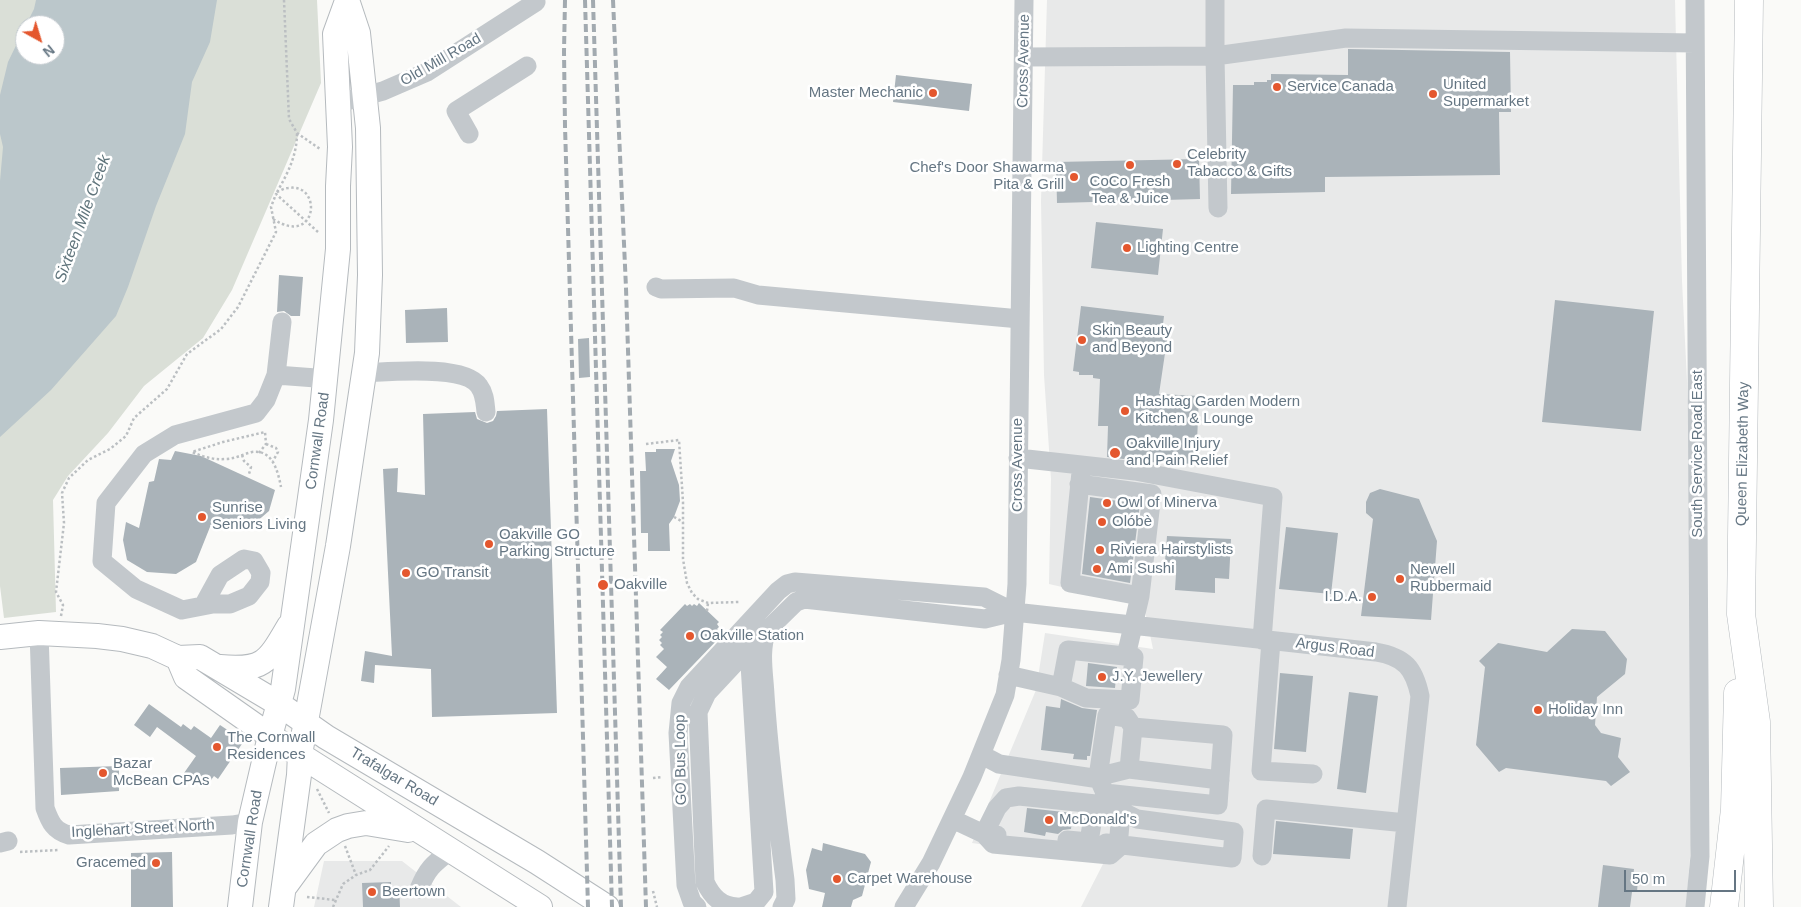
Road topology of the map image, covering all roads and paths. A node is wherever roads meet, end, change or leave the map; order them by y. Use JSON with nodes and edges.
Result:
{"nodes":[{"id":1,"x":284,"y":0,"type":"edge"},
{"id":2,"x":347,"y":0,"type":"edge"},
{"id":3,"x":1024,"y":0,"type":"edge"},
{"id":4,"x":1215,"y":0,"type":"edge"},
{"id":5,"x":1695,"y":0,"type":"edge"},
{"id":6,"x":1749,"y":0,"type":"edge"},
{"id":7,"x":528,"y":4,"type":"edge"},
{"id":8,"x":1696,"y":43,"type":"junction"},
{"id":9,"x":1214,"y":56,"type":"junction"},
{"id":10,"x":1024,"y":57,"type":"junction"},
{"id":11,"x":527,"y":66,"type":"dead end"},
{"id":12,"x":365,"y":96,"type":"junction"},
{"id":13,"x":339,"y":103,"type":"junction"},
{"id":14,"x":297,"y":133,"type":"junction"},
{"id":15,"x":469,"y":134,"type":"dead end"},
{"id":16,"x":326,"y":152,"type":"dead end"},
{"id":17,"x":276,"y":193,"type":"junction"},
{"id":18,"x":1218,"y":208,"type":"dead end"},
{"id":19,"x":273,"y":219,"type":"junction"},
{"id":20,"x":307,"y":221,"type":"junction"},
{"id":21,"x":319,"y":233,"type":"dead end"},
{"id":22,"x":656,"y":287,"type":"dead end"},
{"id":23,"x":1020,"y":319,"type":"junction"},
{"id":24,"x":282,"y":322,"type":"dead end"},
{"id":25,"x":364,"y":373,"type":"junction"},
{"id":26,"x":326,"y":375,"type":"junction"},
{"id":27,"x":276,"y":376,"type":"junction"},
{"id":28,"x":486,"y":412,"type":"dead end"},
{"id":29,"x":266,"y":444,"type":"junction"},
{"id":30,"x":646,"y":444,"type":"dead end"},
{"id":31,"x":259,"y":453,"type":"junction"},
{"id":32,"x":242,"y":455,"type":"junction"},
{"id":33,"x":1018,"y":458,"type":"junction"},
{"id":34,"x":273,"y":461,"type":"junction"},
{"id":35,"x":1081,"y":464,"type":"junction"},
{"id":36,"x":249,"y":474,"type":"dead end"},
{"id":37,"x":1079,"y":484,"type":"junction"},
{"id":38,"x":281,"y":487,"type":"dead end"},
{"id":39,"x":674,"y":517,"type":"dead end"},
{"id":40,"x":683,"y":522,"type":"junction"},
{"id":41,"x":1140,"y":596,"type":"junction"},
{"id":42,"x":739,"y":602,"type":"dead end"},
{"id":43,"x":708,"y":603,"type":"junction"},
{"id":44,"x":203,"y":606,"type":"dead end"},
{"id":45,"x":707,"y":611,"type":"dead end"},
{"id":46,"x":1014,"y":612,"type":"junction"},
{"id":47,"x":1741,"y":614,"type":"junction"},
{"id":48,"x":293,"y":621,"type":"junction"},
{"id":49,"x":1134,"y":625,"type":"junction"},
{"id":50,"x":767,"y":631,"type":"junction"},
{"id":51,"x":39,"y":633,"type":"junction"},
{"id":52,"x":0,"y":637,"type":"edge"},
{"id":53,"x":744,"y":640,"type":"junction"},
{"id":54,"x":1267,"y":640,"type":"junction"},
{"id":55,"x":1126,"y":656,"type":"junction"},
{"id":56,"x":178,"y":658,"type":"junction"},
{"id":57,"x":216,"y":666,"type":"junction"},
{"id":58,"x":1008,"y":675,"type":"junction"},
{"id":59,"x":1061,"y":688,"type":"junction"},
{"id":60,"x":279,"y":704,"type":"junction"},
{"id":61,"x":307,"y":723,"type":"junction"},
{"id":62,"x":1133,"y":727,"type":"junction"},
{"id":63,"x":270,"y":736,"type":"junction"},
{"id":64,"x":300,"y":754,"type":"junction"},
{"id":65,"x":982,"y":755,"type":"junction"},
{"id":66,"x":1129,"y":769,"type":"junction"},
{"id":67,"x":1313,"y":774,"type":"dead end"},
{"id":68,"x":662,"y":777,"type":"dead end"},
{"id":69,"x":1098,"y":777,"type":"junction"},
{"id":70,"x":653,"y":778,"type":"dead end"},
{"id":71,"x":1220,"y":780,"type":"junction"},
{"id":72,"x":315,"y":783,"type":"dead end"},
{"id":73,"x":1095,"y":804,"type":"junction"},
{"id":74,"x":1121,"y":811,"type":"junction"},
{"id":75,"x":330,"y":816,"type":"dead end"},
{"id":76,"x":952,"y":819,"type":"junction"},
{"id":77,"x":250,"y":822,"type":"junction"},
{"id":78,"x":1406,"y":823,"type":"junction"},
{"id":79,"x":420,"y":832,"type":"junction"},
{"id":80,"x":984,"y":834,"type":"junction"},
{"id":81,"x":69,"y":835,"type":"junction"},
{"id":82,"x":342,"y":840,"type":"dead end"},
{"id":83,"x":393,"y":841,"type":"dead end"},
{"id":84,"x":4,"y":842,"type":"edge"},
{"id":85,"x":1089,"y":842,"type":"junction"},
{"id":86,"x":1118,"y":844,"type":"junction"},
{"id":87,"x":450,"y":851,"type":"junction"},
{"id":88,"x":1262,"y":856,"type":"dead end"},
{"id":89,"x":356,"y":875,"type":"junction"},
{"id":90,"x":419,"y":889,"type":"dead end"},
{"id":91,"x":653,"y":891,"type":"dead end"},
{"id":92,"x":307,"y":897,"type":"dead end"},
{"id":93,"x":282,"y":898,"type":"edge"},
{"id":94,"x":335,"y":900,"type":"junction"},
{"id":95,"x":240,"y":907,"type":"edge"},
{"id":96,"x":333,"y":907,"type":"edge"},
{"id":97,"x":540,"y":907,"type":"edge"},
{"id":98,"x":607,"y":907,"type":"edge"},
{"id":99,"x":657,"y":907,"type":"edge"},
{"id":100,"x":696,"y":907,"type":"edge"},
{"id":101,"x":739,"y":907,"type":"edge"},
{"id":102,"x":782,"y":907,"type":"edge"},
{"id":103,"x":904,"y":907,"type":"edge"},
{"id":104,"x":1397,"y":907,"type":"edge"},
{"id":105,"x":1695,"y":907,"type":"edge"},
{"id":106,"x":1724,"y":907,"type":"edge"},
{"id":107,"x":1759,"y":907,"type":"edge"}],
"edges":[{"from":1,"to":14,"type":"path"},
{"from":2,"to":12,"type":"main road","name":"Cornwall Road"},
{"from":2,"to":13,"type":"main road","name":"Cornwall Road"},
{"from":3,"to":10,"type":"street","name":"Cross Avenue"},
{"from":4,"to":9,"type":"street"},
{"from":5,"to":8,"type":"street","name":"South Service Road East"},
{"from":6,"to":47,"type":"highway","name":"Queen Elizabeth Way"},
{"from":7,"to":12,"type":"street","name":"Old Mill Road"},
{"from":8,"to":9,"type":"street"},
{"from":8,"to":105,"type":"street","name":"South Service Road East"},
{"from":9,"to":10,"type":"street"},
{"from":9,"to":18,"type":"street"},
{"from":10,"to":23,"type":"street","name":"Cross Avenue"},
{"from":11,"to":15,"type":"street"},
{"from":12,"to":13,"type":"street","name":"Old Mill Road"},
{"from":12,"to":25,"type":"main road","name":"Cornwall Road"},
{"from":13,"to":26,"type":"main road","name":"Cornwall Road"},
{"from":14,"to":16,"type":"path"},
{"from":14,"to":17,"type":"path"},
{"from":17,"to":19,"type":"path"},
{"from":17,"to":20,"type":"path"},
{"from":17,"to":20,"type":"path"},
{"from":19,"to":20,"type":"path"},
{"from":19,"to":51,"type":"path"},
{"from":20,"to":21,"type":"path"},
{"from":22,"to":23,"type":"street"},
{"from":23,"to":33,"type":"street","name":"Cross Avenue"},
{"from":24,"to":27,"type":"street"},
{"from":25,"to":26,"type":"main road"},
{"from":25,"to":28,"type":"street"},
{"from":25,"to":61,"type":"main road","name":"Cornwall Road"},
{"from":26,"to":27,"type":"street"},
{"from":26,"to":48,"type":"main road","name":"Cornwall Road"},
{"from":27,"to":44,"type":"street"},
{"from":29,"to":31,"type":"path"},
{"from":29,"to":32,"type":"path"},
{"from":29,"to":34,"type":"path"},
{"from":30,"to":40,"type":"path"},
{"from":31,"to":32,"type":"path"},
{"from":31,"to":34,"type":"path"},
{"from":32,"to":36,"type":"path"},
{"from":33,"to":35,"type":"street"},
{"from":33,"to":46,"type":"street","name":"Cross Avenue"},
{"from":34,"to":38,"type":"path"},
{"from":35,"to":37,"type":"street"},
{"from":35,"to":54,"type":"street"},
{"from":37,"to":41,"type":"street"},
{"from":37,"to":41,"type":"street"},
{"from":39,"to":40,"type":"path"},
{"from":40,"to":43,"type":"path"},
{"from":41,"to":49,"type":"street"},
{"from":42,"to":43,"type":"path"},
{"from":43,"to":45,"type":"path"},
{"from":46,"to":49,"type":"street","name":"Argus Road"},
{"from":46,"to":50,"type":"street"},
{"from":46,"to":53,"type":"street"},
{"from":46,"to":58,"type":"street","name":"Cross Avenue"},
{"from":47,"to":106,"type":"highway"},
{"from":47,"to":107,"type":"highway","name":"Queen Elizabeth Way"},
{"from":48,"to":57,"type":"main road"},
{"from":48,"to":60,"type":"main road","name":"Cornwall Road"},
{"from":49,"to":54,"type":"street","name":"Argus Road"},
{"from":49,"to":55,"type":"street"},
{"from":50,"to":53,"type":"street"},
{"from":50,"to":102,"type":"street"},
{"from":51,"to":52,"type":"main road","name":"Trafalgar Road"},
{"from":51,"to":56,"type":"main road","name":"Trafalgar Road"},
{"from":51,"to":81,"type":"street","name":"Inglehart Street North"},
{"from":53,"to":100,"type":"street","name":"GO Bus Loop"},
{"from":53,"to":101,"type":"street"},
{"from":53,"to":101,"type":"street"},
{"from":54,"to":67,"type":"street"},
{"from":54,"to":78,"type":"street","name":"Argus Road"},
{"from":55,"to":59,"type":"street"},
{"from":55,"to":59,"type":"street"},
{"from":56,"to":57,"type":"main road","name":"Trafalgar Road"},
{"from":56,"to":63,"type":"main road","name":"Trafalgar Road"},
{"from":57,"to":60,"type":"main road","name":"Trafalgar Road"},
{"from":58,"to":59,"type":"street"},
{"from":58,"to":65,"type":"street","name":"Cross Avenue"},
{"from":60,"to":61,"type":"main road","name":"Trafalgar Road"},
{"from":60,"to":63,"type":"main road","name":"Cornwall Road"},
{"from":61,"to":64,"type":"main road","name":"Cornwall Road"},
{"from":61,"to":98,"type":"main road","name":"Trafalgar Road"},
{"from":62,"to":66,"type":"street"},
{"from":62,"to":69,"type":"street"},
{"from":62,"to":71,"type":"street"},
{"from":63,"to":64,"type":"main road","name":"Trafalgar Road"},
{"from":63,"to":77,"type":"main road","name":"Cornwall Road"},
{"from":64,"to":79,"type":"main road","name":"Trafalgar Road"},
{"from":64,"to":93,"type":"main road","name":"Cornwall Road"},
{"from":65,"to":69,"type":"street"},
{"from":65,"to":76,"type":"street","name":"Cross Avenue"},
{"from":66,"to":69,"type":"street"},
{"from":66,"to":71,"type":"street"},
{"from":68,"to":70,"type":"path"},
{"from":69,"to":71,"type":"street"},
{"from":72,"to":75,"type":"path"},
{"from":73,"to":74,"type":"street"},
{"from":73,"to":80,"type":"street"},
{"from":73,"to":85,"type":"street"},
{"from":74,"to":86,"type":"street"},
{"from":74,"to":86,"type":"street"},
{"from":76,"to":80,"type":"street"},
{"from":76,"to":103,"type":"street","name":"Cross Avenue"},
{"from":77,"to":81,"type":"street","name":"Inglehart Street North"},
{"from":77,"to":95,"type":"main road","name":"Cornwall Road"},
{"from":78,"to":88,"type":"street"},
{"from":78,"to":104,"type":"street","name":"Argus Road"},
{"from":79,"to":87,"type":"main road","name":"Trafalgar Road"},
{"from":79,"to":93,"type":"main road"},
{"from":80,"to":85,"type":"street"},
{"from":80,"to":86,"type":"street"},
{"from":81,"to":84,"type":"path"},
{"from":82,"to":89,"type":"path"},
{"from":83,"to":89,"type":"path"},
{"from":85,"to":86,"type":"street"},
{"from":87,"to":90,"type":"street"},
{"from":87,"to":97,"type":"main road","name":"Trafalgar Road"},
{"from":89,"to":94,"type":"path"},
{"from":91,"to":99,"type":"path"},
{"from":92,"to":94,"type":"path"},
{"from":94,"to":96,"type":"path"}]}
